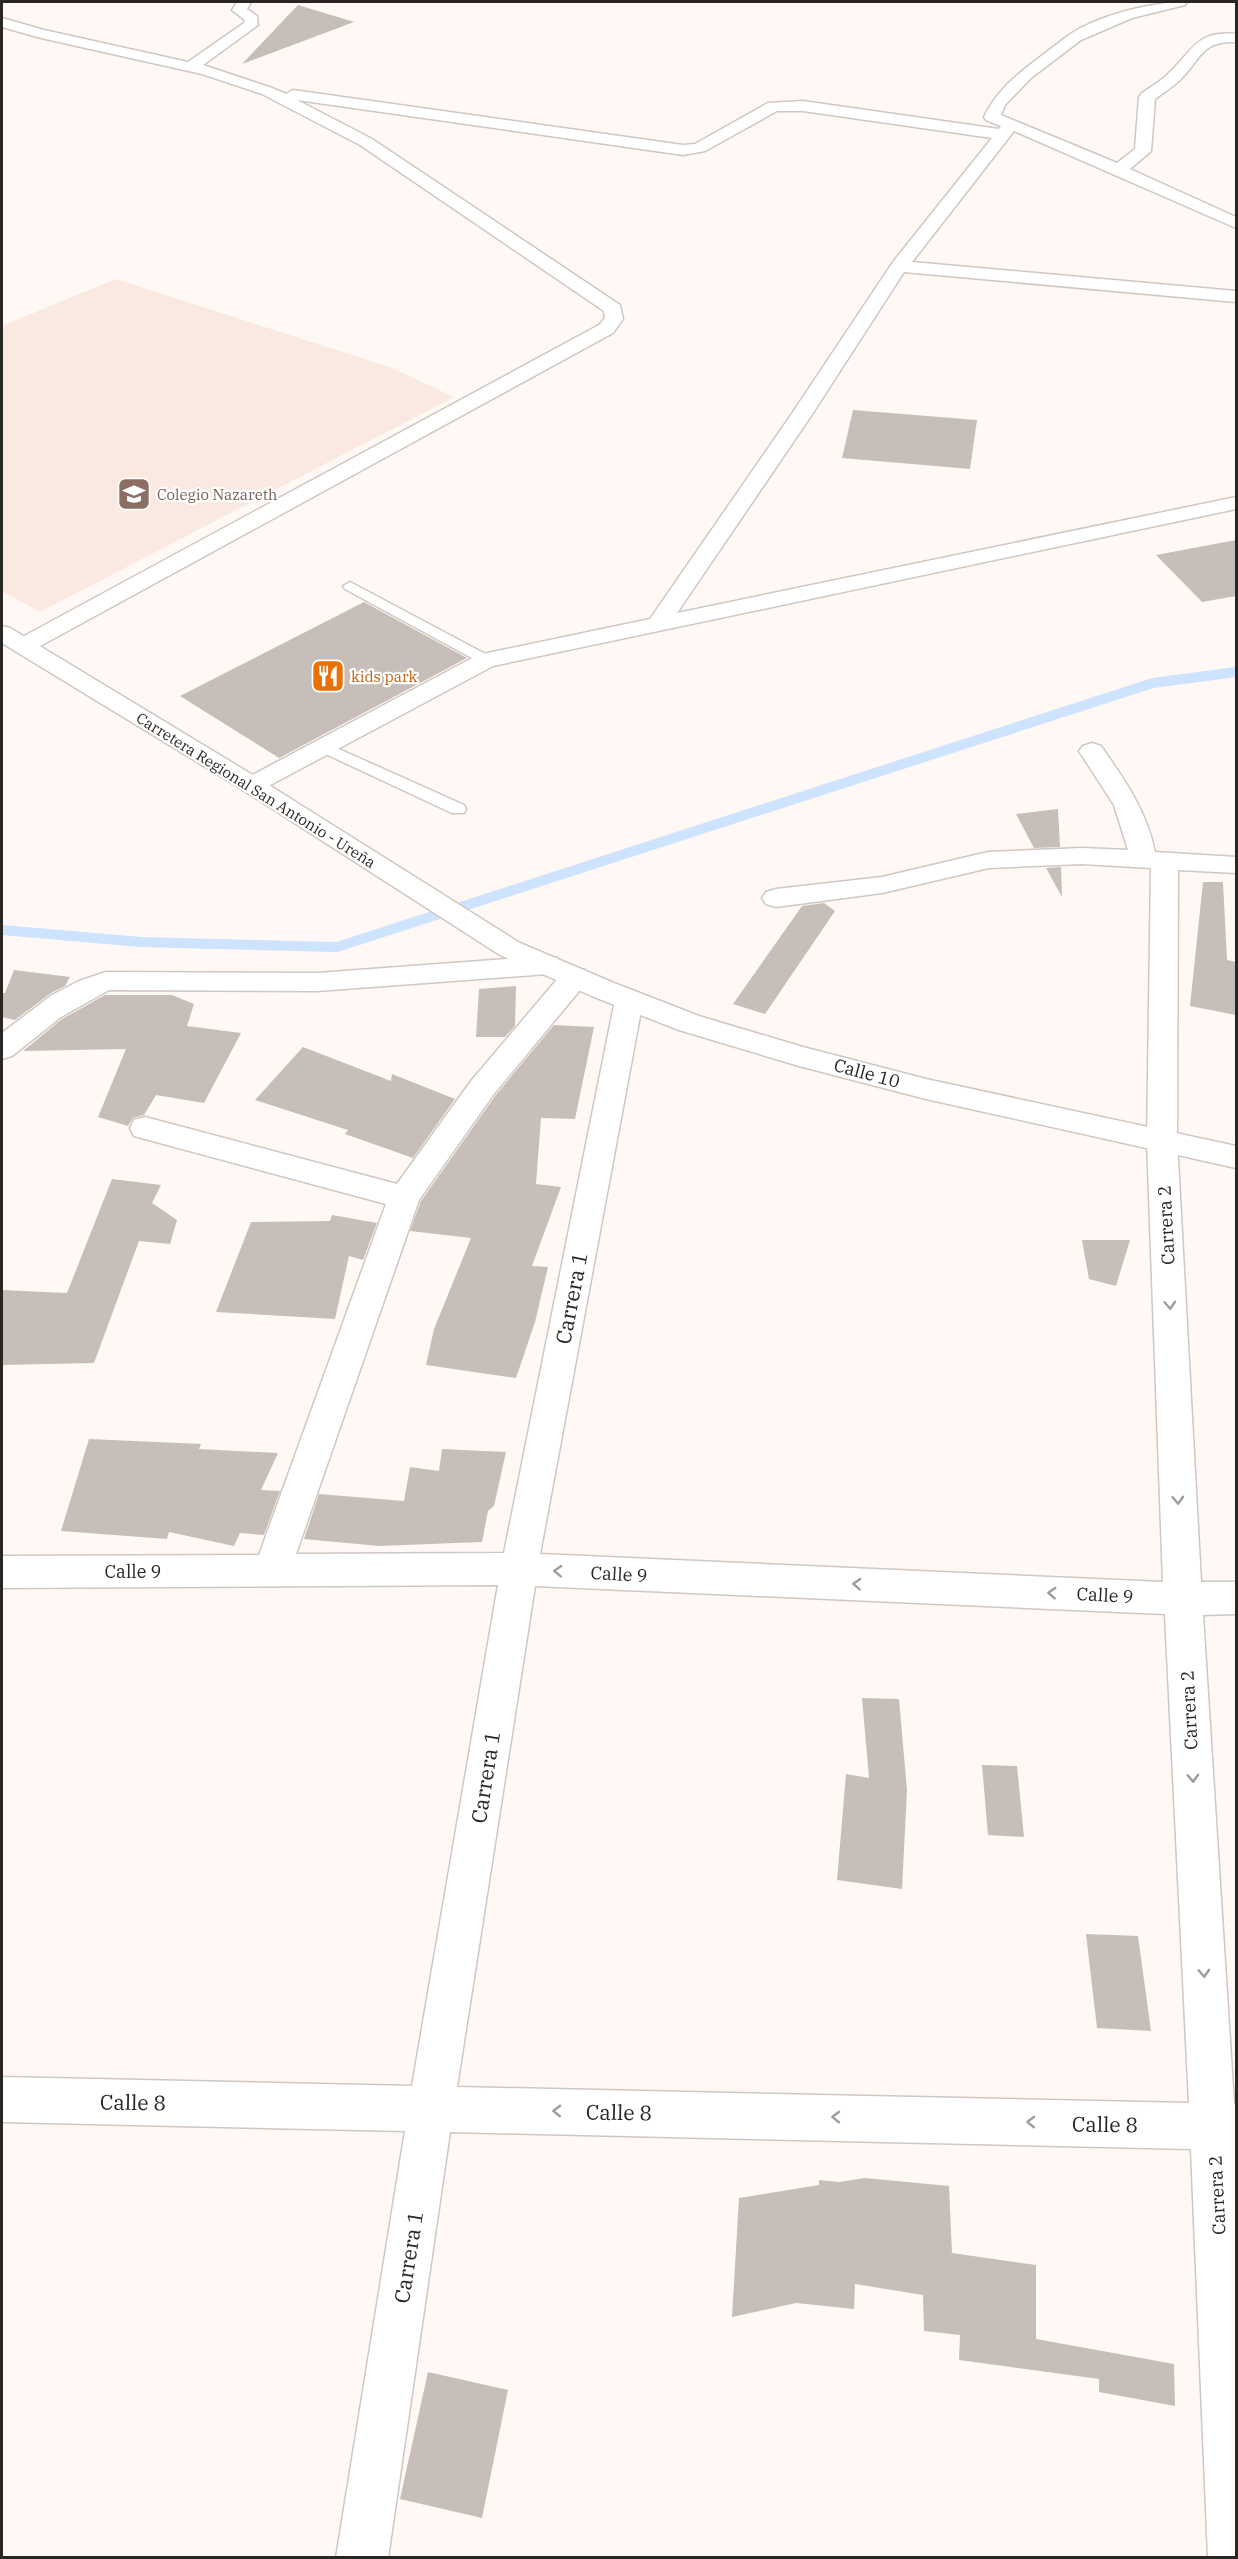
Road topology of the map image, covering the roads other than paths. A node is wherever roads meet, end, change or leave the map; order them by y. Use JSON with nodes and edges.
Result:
{"nodes":[{"id":1,"x":244,"y":2,"type":"edge"},
{"id":2,"x":1180,"y":2,"type":"edge"},
{"id":3,"x":2,"y":22,"type":"edge"},
{"id":4,"x":1236,"y":38,"type":"edge"},
{"id":5,"x":190,"y":66,"type":"junction"},
{"id":6,"x":267,"y":91,"type":"junction"},
{"id":7,"x":1007,"y":131,"type":"junction"},
{"id":8,"x":1119,"y":170,"type":"junction"},
{"id":9,"x":1236,"y":223,"type":"edge"},
{"id":10,"x":899,"y":266,"type":"junction"},
{"id":11,"x":1236,"y":297,"type":"edge"},
{"id":12,"x":1236,"y":503,"type":"edge"},
{"id":13,"x":350,"y":586,"type":"dead end"},
{"id":14,"x":657,"y":625,"type":"junction"},
{"id":15,"x":2,"y":633,"type":"edge"},
{"id":16,"x":23,"y":646,"type":"junction"},
{"id":17,"x":486,"y":660,"type":"junction"},
{"id":18,"x":321,"y":746,"type":"junction"},
{"id":19,"x":1092,"y":751,"type":"dead end"},
{"id":20,"x":252,"y":785,"type":"junction"},
{"id":21,"x":458,"y":809,"type":"dead end"},
{"id":22,"x":1154,"y":861,"type":"junction"},
{"id":23,"x":1236,"y":865,"type":"edge"},
{"id":24,"x":776,"y":898,"type":"dead end"},
{"id":25,"x":510,"y":949,"type":"joint"},
{"id":26,"x":561,"y":971,"type":"junction"},
{"id":27,"x":629,"y":1000,"type":"junction"},
{"id":28,"x":2,"y":1049,"type":"edge"},
{"id":29,"x":145,"y":1128,"type":"dead end"},
{"id":30,"x":1162,"y":1142,"type":"junction"},
{"id":31,"x":1236,"y":1157,"type":"edge"},
{"id":32,"x":404,"y":1197,"type":"junction"},
{"id":33,"x":519,"y":1569,"type":"junction"},
{"id":34,"x":272,"y":1570,"type":"junction"},
{"id":35,"x":2,"y":1572,"type":"edge"},
{"id":36,"x":1236,"y":1598,"type":"edge"},
{"id":37,"x":1183,"y":1599,"type":"junction"},
{"id":38,"x":2,"y":2099,"type":"edge"},
{"id":39,"x":431,"y":2108,"type":"junction"},
{"id":40,"x":1225,"y":2126,"type":"edge"},
{"id":41,"x":362,"y":2558,"type":"edge"},
{"id":42,"x":1234,"y":2558,"type":"edge"}],
"edges":[{"from":1,"to":5,"type":"street"},
{"from":2,"to":7,"type":"street"},
{"from":3,"to":5,"type":"street"},
{"from":4,"to":8,"type":"street"},
{"from":5,"to":6,"type":"street"},
{"from":6,"to":7,"type":"street"},
{"from":6,"to":16,"type":"street"},
{"from":7,"to":8,"type":"street"},
{"from":7,"to":10,"type":"street"},
{"from":8,"to":9,"type":"street"},
{"from":10,"to":11,"type":"street"},
{"from":10,"to":14,"type":"street"},
{"from":12,"to":14,"type":"street"},
{"from":13,"to":17,"type":"lane"},
{"from":14,"to":17,"type":"street"},
{"from":15,"to":16,"type":"street","name":"Carretera Regional San Antonio - Ureña"},
{"from":16,"to":20,"type":"street","name":"Carretera Regional San Antonio - Ureña"},
{"from":17,"to":18,"type":"street"},
{"from":18,"to":20,"type":"street"},
{"from":18,"to":21,"type":"lane"},
{"from":19,"to":22,"type":"street","name":"Carrera 2"},
{"from":20,"to":25,"type":"street","name":"Carretera Regional San Antonio - Ureña"},
{"from":22,"to":23,"type":"street"},
{"from":22,"to":24,"type":"street"},
{"from":22,"to":30,"type":"street","name":"Carrera 2"},
{"from":25,"to":26,"type":"street","name":"Calle 10"},
{"from":26,"to":27,"type":"street","name":"Calle 10"},
{"from":26,"to":28,"type":"street"},
{"from":26,"to":32,"type":"street"},
{"from":27,"to":30,"type":"street","name":"Calle 10"},
{"from":27,"to":33,"type":"street","name":"Carrera 1"},
{"from":29,"to":32,"type":"street"},
{"from":30,"to":31,"type":"street","name":"Calle 10"},
{"from":30,"to":37,"type":"street","name":"Carrera 2","one_way":true},
{"from":32,"to":34,"type":"street"},
{"from":33,"to":34,"type":"street","name":"Calle 9"},
{"from":37,"to":33,"type":"street","name":"Calle 9","one_way":true},
{"from":33,"to":39,"type":"street","name":"Carrera 1"},
{"from":34,"to":35,"type":"street","name":"Calle 9"},
{"from":36,"to":37,"type":"street","name":"Calle 9"},
{"from":37,"to":40,"type":"street","name":"Carrera 2","one_way":true},
{"from":38,"to":39,"type":"street","name":"Calle 8"},
{"from":40,"to":39,"type":"street","name":"Calle 8","one_way":true},
{"from":39,"to":41,"type":"street","name":"Carrera 1"},
{"from":40,"to":42,"type":"street","name":"Carrera 2"}]}
